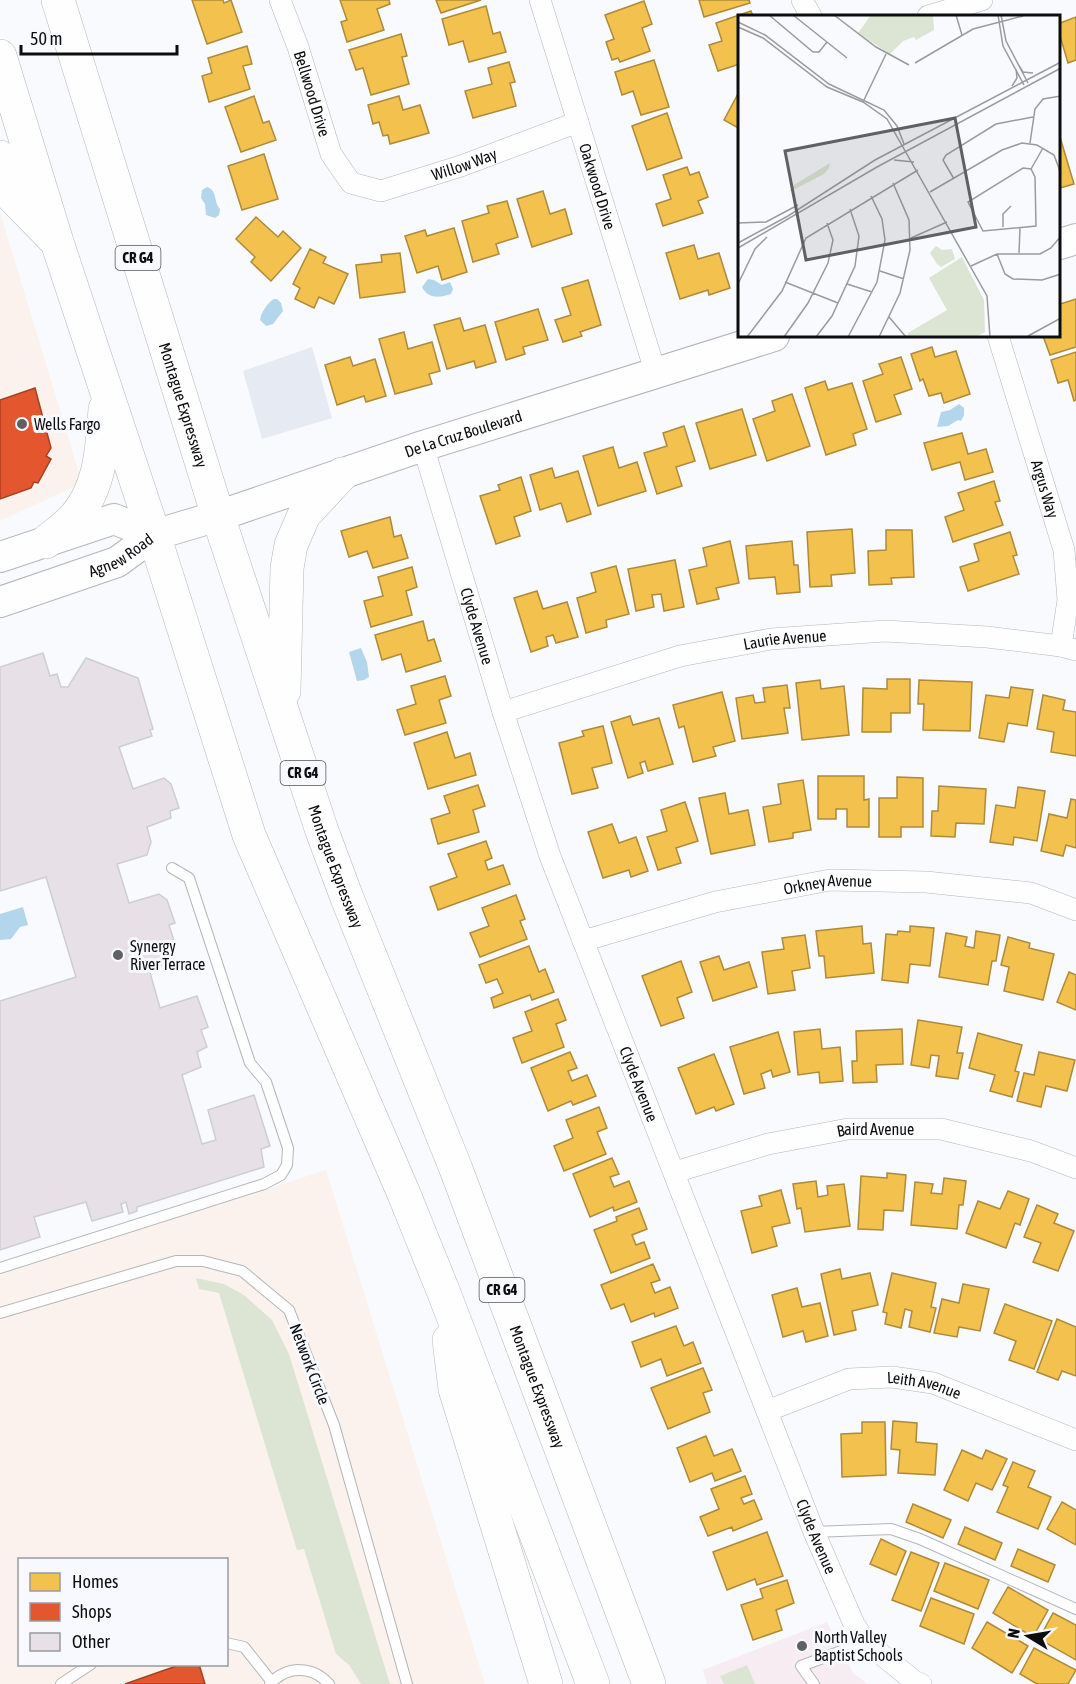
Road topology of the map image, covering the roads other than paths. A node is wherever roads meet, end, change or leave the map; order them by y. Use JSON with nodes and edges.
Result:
{"nodes":[{"id":1,"x":58,"y":0,"type":"edge"},
{"id":2,"x":280,"y":0,"type":"edge"},
{"id":3,"x":540,"y":0,"type":"edge"},
{"id":4,"x":802,"y":0,"type":"edge"},
{"id":5,"x":982,"y":0,"type":"edge"},
{"id":6,"x":810,"y":15,"type":"edge"},
{"id":7,"x":931,"y":15,"type":"edge"},
{"id":8,"x":0,"y":56,"type":"edge"},
{"id":9,"x":578,"y":122,"type":"junction"},
{"id":10,"x":0,"y":157,"type":"edge"},
{"id":11,"x":351,"y":183,"type":"joint"},
{"id":12,"x":1076,"y":239,"type":"edge"},
{"id":13,"x":57,"y":242,"type":"junction"},
{"id":14,"x":1061,"y":243,"type":"edge"},
{"id":15,"x":768,"y":338,"type":"edge"},
{"id":16,"x":999,"y":338,"type":"edge"},
{"id":17,"x":656,"y":374,"type":"junction"},
{"id":18,"x":106,"y":392,"type":"junction"},
{"id":19,"x":423,"y":446,"type":"junction"},
{"id":20,"x":342,"y":474,"type":"junction"},
{"id":21,"x":218,"y":516,"type":"junction"},
{"id":22,"x":154,"y":535,"type":"junction"},
{"id":23,"x":46,"y":542,"type":"junction"},
{"id":24,"x":0,"y":557,"type":"edge"},
{"id":25,"x":0,"y":602,"type":"edge"},
{"id":26,"x":1068,"y":648,"type":"edge"},
{"id":27,"x":503,"y":712,"type":"junction"},
{"id":28,"x":284,"y":714,"type":"junction"},
{"id":29,"x":172,"y":868,"type":"dead end"},
{"id":30,"x":1076,"y":910,"type":"edge"},
{"id":31,"x":583,"y":941,"type":"junction"},
{"id":32,"x":1076,"y":1168,"type":"edge"},
{"id":33,"x":675,"y":1173,"type":"junction"},
{"id":34,"x":0,"y":1268,"type":"edge"},
{"id":35,"x":444,"y":1293,"type":"junction"},
{"id":36,"x":0,"y":1313,"type":"edge"},
{"id":37,"x":767,"y":1411,"type":"junction"},
{"id":38,"x":1076,"y":1440,"type":"edge"},
{"id":39,"x":814,"y":1532,"type":"junction"},
{"id":40,"x":1076,"y":1609,"type":"edge"},
{"id":41,"x":866,"y":1642,"type":"junction"},
{"id":42,"x":228,"y":1643,"type":"edge"},
{"id":43,"x":89,"y":1666,"type":"edge"},
{"id":44,"x":648,"y":1678,"type":"edge"},
{"id":45,"x":271,"y":1683,"type":"edge"},
{"id":46,"x":61,"y":1684,"type":"edge"},
{"id":47,"x":329,"y":1684,"type":"edge"},
{"id":48,"x":408,"y":1684,"type":"edge"},
{"id":49,"x":546,"y":1684,"type":"edge"},
{"id":50,"x":593,"y":1684,"type":"edge"},
{"id":51,"x":814,"y":1684,"type":"edge"},
{"id":52,"x":921,"y":1684,"type":"edge"}],
"edges":[{"from":1,"to":21,"type":"highway","name":"Montague Expressway","number":"CR G4"},
{"from":2,"to":11,"type":"street","name":"Bellwood Drive"},
{"from":3,"to":9,"type":"street","name":"Oakwood Drive"},
{"from":4,"to":6,"type":"street"},
{"from":5,"to":7,"type":"street"},
{"from":8,"to":13,"type":"highway"},
{"from":9,"to":11,"type":"street","name":"Willow Way"},
{"from":9,"to":17,"type":"street","name":"Oakwood Drive"},
{"from":10,"to":13,"type":"highway"},
{"from":12,"to":14,"type":"main road"},
{"from":13,"to":18,"type":"highway"},
{"from":15,"to":17,"type":"main road","name":"De La Cruz Boulevard"},
{"from":16,"to":26,"type":"street","name":"Argus Way"},
{"from":17,"to":19,"type":"main road","name":"De La Cruz Boulevard"},
{"from":18,"to":22,"type":"highway"},
{"from":18,"to":23,"type":"highway"},
{"from":19,"to":20,"type":"main road","name":"De La Cruz Boulevard"},
{"from":19,"to":27,"type":"street","name":"Clyde Avenue"},
{"from":20,"to":21,"type":"main road","name":"De La Cruz Boulevard"},
{"from":20,"to":28,"type":"highway"},
{"from":21,"to":22,"type":"main road","name":"De La Cruz Boulevard"},
{"from":21,"to":28,"type":"highway","name":"Montague Expressway","number":"CR G4"},
{"from":22,"to":23,"type":"main road","name":"Agnew Road"},
{"from":22,"to":25,"type":"main road","name":"Agnew Road"},
{"from":22,"to":35,"type":"highway"},
{"from":23,"to":24,"type":"main road","name":"Agnew Road"},
{"from":26,"to":27,"type":"street","name":"Laurie Avenue"},
{"from":27,"to":31,"type":"street","name":"Clyde Avenue"},
{"from":28,"to":44,"type":"highway","name":"Montague Expressway","number":"CR G4"},
{"from":29,"to":34,"type":"lane"},
{"from":30,"to":31,"type":"street","name":"Orkney Avenue"},
{"from":31,"to":33,"type":"street","name":"Clyde Avenue"},
{"from":32,"to":33,"type":"street","name":"Baird Avenue"},
{"from":33,"to":37,"type":"street","name":"Clyde Avenue"},
{"from":35,"to":49,"type":"highway"},
{"from":35,"to":50,"type":"highway"},
{"from":36,"to":48,"type":"lane","name":"Network Circle"},
{"from":37,"to":38,"type":"street","name":"Leith Avenue"},
{"from":37,"to":39,"type":"street","name":"Clyde Avenue"},
{"from":39,"to":40,"type":"lane"},
{"from":39,"to":41,"type":"street","name":"Clyde Avenue"},
{"from":41,"to":51,"type":"lane"},
{"from":41,"to":52,"type":"street","name":"Clyde Avenue"},
{"from":42,"to":45,"type":"lane"},
{"from":43,"to":46,"type":"lane"},
{"from":45,"to":47,"type":"lane"}]}
